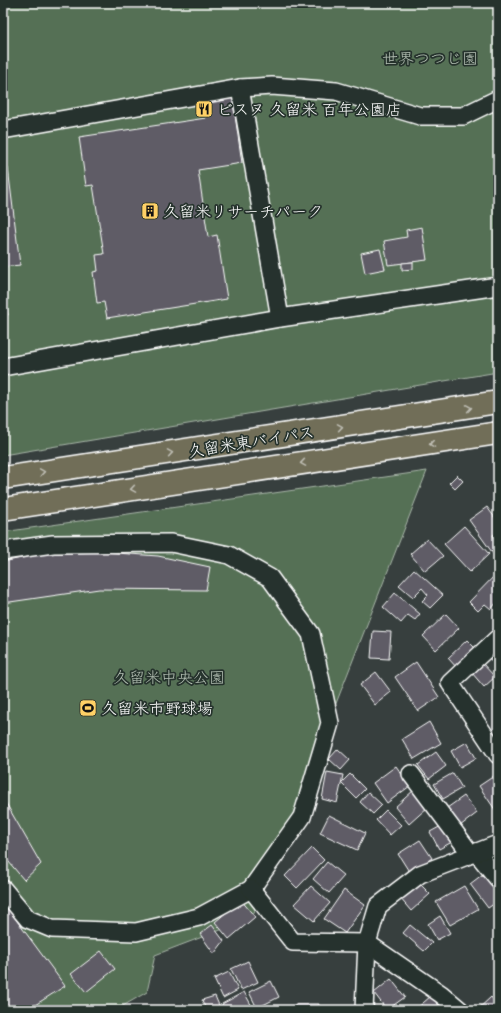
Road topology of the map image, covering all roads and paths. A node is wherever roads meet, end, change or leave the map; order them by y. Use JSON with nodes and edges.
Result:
{"nodes":[{"id":1,"x":240,"y":88,"type":"junction"},
{"id":2,"x":498,"y":99,"type":"edge"},
{"id":3,"x":3,"y":130,"type":"edge"},
{"id":4,"x":498,"y":286,"type":"edge"},
{"id":5,"x":280,"y":318,"type":"junction"},
{"id":6,"x":3,"y":367,"type":"edge"},
{"id":7,"x":498,"y":402,"type":"edge"},
{"id":8,"x":498,"y":433,"type":"edge"},
{"id":9,"x":3,"y":478,"type":"edge"},
{"id":10,"x":3,"y":509,"type":"edge"},
{"id":11,"x":3,"y":551,"type":"edge"},
{"id":12,"x":498,"y":638,"type":"edge"},
{"id":13,"x":498,"y":755,"type":"edge"},
{"id":14,"x":411,"y":774,"type":"dead end"},
{"id":15,"x":498,"y":844,"type":"edge"},
{"id":16,"x":474,"y":853,"type":"junction"},
{"id":17,"x":498,"y":879,"type":"edge"},
{"id":18,"x":3,"y":889,"type":"edge"},
{"id":19,"x":251,"y":889,"type":"junction"},
{"id":20,"x":367,"y":943,"type":"junction"},
{"id":21,"x":364,"y":1010,"type":"edge"},
{"id":22,"x":460,"y":1010,"type":"edge"}],
"edges":[{"from":1,"to":2,"type":"street"},
{"from":1,"to":3,"type":"street"},
{"from":1,"to":5,"type":"street"},
{"from":4,"to":5,"type":"street"},
{"from":5,"to":6,"type":"street"},
{"from":9,"to":7,"type":"highway","name":"久留米東バイパス","one_way":true},
{"from":8,"to":10,"type":"highway","name":"久留米東バイパス","one_way":true},
{"from":11,"to":19,"type":"street"},
{"from":12,"to":13,"type":"street"},
{"from":14,"to":16,"type":"street"},
{"from":15,"to":16,"type":"street"},
{"from":16,"to":17,"type":"street"},
{"from":16,"to":20,"type":"street"},
{"from":18,"to":19,"type":"street"},
{"from":19,"to":20,"type":"street"},
{"from":20,"to":21,"type":"street"},
{"from":20,"to":22,"type":"street"}]}
